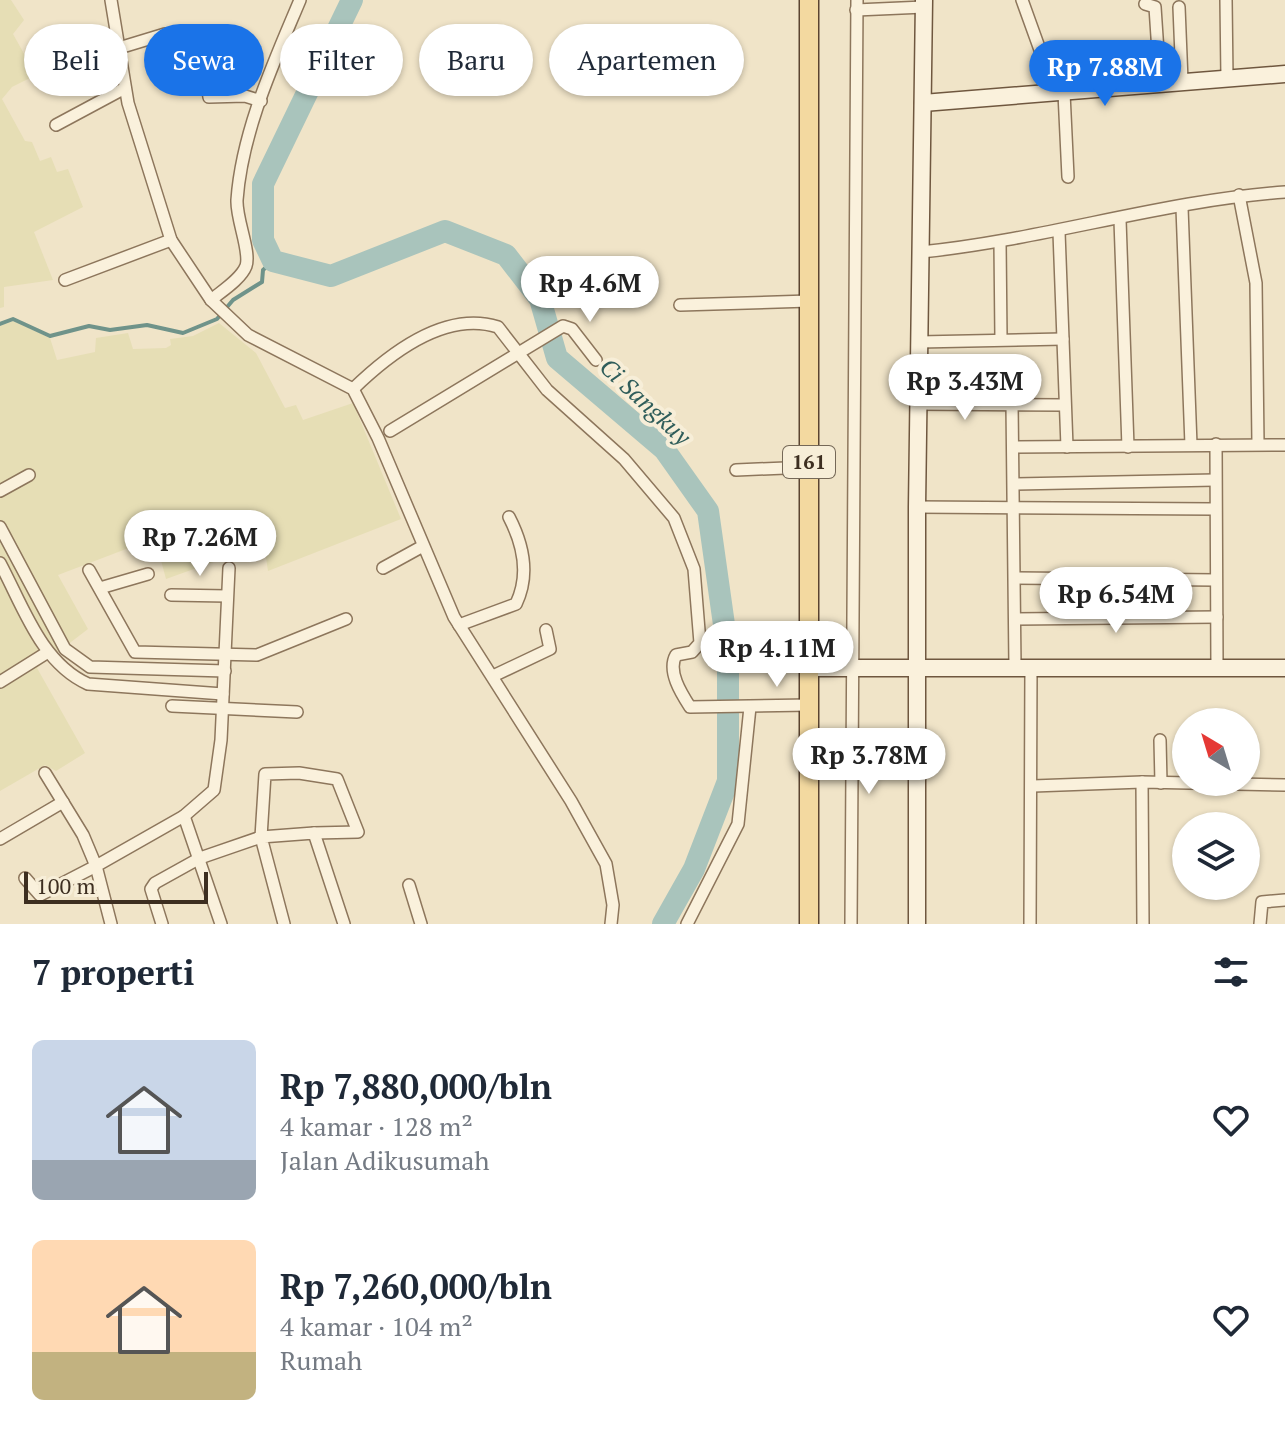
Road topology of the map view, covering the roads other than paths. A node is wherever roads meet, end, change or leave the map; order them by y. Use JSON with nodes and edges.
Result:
{"nodes":[{"id":1,"x":111,"y":0,"type":"edge"},
{"id":2,"x":300,"y":0,"type":"edge"},
{"id":3,"x":809,"y":0,"type":"edge"},
{"id":4,"x":1022,"y":0,"type":"edge"},
{"id":5,"x":1226,"y":0,"type":"edge"},
{"id":6,"x":924,"y":3,"type":"edge"},
{"id":7,"x":1145,"y":4,"type":"dead end"},
{"id":8,"x":857,"y":5,"type":"edge"},
{"id":9,"x":1179,"y":7,"type":"dead end"},
{"id":10,"x":115,"y":24,"type":"edge"},
{"id":11,"x":1285,"y":74,"type":"edge"},
{"id":12,"x":1227,"y":78,"type":"junction"},
{"id":13,"x":1182,"y":81,"type":"junction"},
{"id":14,"x":1160,"y":82,"type":"junction"},
{"id":15,"x":1057,"y":93,"type":"junction"},
{"id":16,"x":110,"y":96,"type":"edge"},
{"id":17,"x":127,"y":96,"type":"edge"},
{"id":18,"x":209,"y":96,"type":"edge"},
{"id":19,"x":245,"y":96,"type":"edge"},
{"id":20,"x":245,"y":96,"type":"edge"},
{"id":21,"x":261,"y":101,"type":"junction"},
{"id":22,"x":923,"y":103,"type":"junction"},
{"id":23,"x":56,"y":125,"type":"dead end"},
{"id":24,"x":1068,"y":177,"type":"dead end"},
{"id":25,"x":1285,"y":192,"type":"edge"},
{"id":26,"x":1239,"y":195,"type":"junction"},
{"id":27,"x":1182,"y":208,"type":"junction"},
{"id":28,"x":1120,"y":220,"type":"junction"},
{"id":29,"x":1059,"y":232,"type":"junction"},
{"id":30,"x":171,"y":240,"type":"junction"},
{"id":31,"x":1000,"y":242,"type":"junction"},
{"id":32,"x":921,"y":252,"type":"junction"},
{"id":33,"x":65,"y":280,"type":"dead end"},
{"id":34,"x":809,"y":301,"type":"junction"},
{"id":35,"x":680,"y":305,"type":"dead end"},
{"id":36,"x":218,"y":307,"type":"junction"},
{"id":37,"x":1001,"y":339,"type":"junction"},
{"id":38,"x":1063,"y":339,"type":"junction"},
{"id":39,"x":919,"y":342,"type":"junction"},
{"id":40,"x":517,"y":352,"type":"junction"},
{"id":41,"x":596,"y":360,"type":"dead end"},
{"id":42,"x":353,"y":389,"type":"junction"},
{"id":43,"x":919,"y":404,"type":"junction"},
{"id":44,"x":1012,"y":404,"type":"junction"},
{"id":45,"x":1064,"y":405,"type":"junction"},
{"id":46,"x":390,"y":431,"type":"dead end"},
{"id":47,"x":1216,"y":444,"type":"junction"},
{"id":48,"x":1258,"y":444,"type":"junction"},
{"id":49,"x":1191,"y":445,"type":"junction"},
{"id":50,"x":1285,"y":445,"type":"edge"},
{"id":51,"x":1013,"y":447,"type":"junction"},
{"id":52,"x":1067,"y":447,"type":"junction"},
{"id":53,"x":1128,"y":447,"type":"junction"},
{"id":54,"x":809,"y":467,"type":"junction"},
{"id":55,"x":736,"y":470,"type":"dead end"},
{"id":56,"x":29,"y":475,"type":"dead end"},
{"id":57,"x":1215,"y":480,"type":"junction"},
{"id":58,"x":1015,"y":484,"type":"junction"},
{"id":59,"x":0,"y":491,"type":"edge"},
{"id":60,"x":917,"y":507,"type":"junction"},
{"id":61,"x":1015,"y":508,"type":"junction"},
{"id":62,"x":1214,"y":509,"type":"junction"},
{"id":63,"x":509,"y":517,"type":"dead end"},
{"id":64,"x":0,"y":527,"type":"edge"},
{"id":65,"x":423,"y":546,"type":"junction"},
{"id":66,"x":0,"y":563,"type":"edge"},
{"id":67,"x":229,"y":568,"type":"dead end"},
{"id":68,"x":383,"y":568,"type":"dead end"},
{"id":69,"x":89,"y":570,"type":"dead end"},
{"id":70,"x":148,"y":574,"type":"dead end"},
{"id":71,"x":1015,"y":578,"type":"junction"},
{"id":72,"x":1216,"y":580,"type":"junction"},
{"id":73,"x":100,"y":588,"type":"junction"},
{"id":74,"x":171,"y":595,"type":"dead end"},
{"id":75,"x":227,"y":596,"type":"junction"},
{"id":76,"x":1217,"y":617,"type":"junction"},
{"id":77,"x":346,"y":619,"type":"dead end"},
{"id":78,"x":1015,"y":619,"type":"junction"},
{"id":79,"x":459,"y":625,"type":"junction"},
{"id":80,"x":546,"y":630,"type":"dead end"},
{"id":81,"x":48,"y":652,"type":"junction"},
{"id":82,"x":226,"y":655,"type":"junction"},
{"id":83,"x":916,"y":666,"type":"junction"},
{"id":84,"x":1023,"y":666,"type":"junction"},
{"id":85,"x":1217,"y":666,"type":"junction"},
{"id":86,"x":809,"y":668,"type":"junction"},
{"id":87,"x":852,"y":668,"type":"junction"},
{"id":88,"x":1285,"y":668,"type":"edge"},
{"id":89,"x":225,"y":671,"type":"junction"},
{"id":90,"x":493,"y":676,"type":"junction"},
{"id":91,"x":0,"y":682,"type":"edge"},
{"id":92,"x":223,"y":694,"type":"junction"},
{"id":93,"x":809,"y":705,"type":"junction"},
{"id":94,"x":172,"y":706,"type":"dead end"},
{"id":95,"x":749,"y":708,"type":"junction"},
{"id":96,"x":222,"y":709,"type":"junction"},
{"id":97,"x":297,"y":712,"type":"dead end"},
{"id":98,"x":1160,"y":740,"type":"dead end"},
{"id":99,"x":851,"y":758,"type":"junction"},
{"id":100,"x":809,"y":759,"type":"junction"},
{"id":101,"x":45,"y":773,"type":"dead end"},
{"id":102,"x":1142,"y":782,"type":"junction"},
{"id":103,"x":1161,"y":783,"type":"junction"},
{"id":104,"x":1285,"y":785,"type":"edge"},
{"id":105,"x":1033,"y":786,"type":"junction"},
{"id":106,"x":63,"y":802,"type":"junction"},
{"id":107,"x":184,"y":816,"type":"junction"},
{"id":108,"x":314,"y":833,"type":"junction"},
{"id":109,"x":261,"y":837,"type":"junction"},
{"id":110,"x":0,"y":839,"type":"edge"},
{"id":111,"x":200,"y":858,"type":"junction"},
{"id":112,"x":96,"y":866,"type":"junction"},
{"id":113,"x":25,"y":878,"type":"dead end"},
{"id":114,"x":409,"y":885,"type":"dead end"},
{"id":115,"x":1285,"y":900,"type":"edge"},
{"id":116,"x":111,"y":924,"type":"edge"},
{"id":117,"x":162,"y":924,"type":"edge"},
{"id":118,"x":221,"y":924,"type":"edge"},
{"id":119,"x":284,"y":924,"type":"edge"},
{"id":120,"x":344,"y":924,"type":"edge"},
{"id":121,"x":421,"y":924,"type":"edge"},
{"id":122,"x":611,"y":924,"type":"edge"},
{"id":123,"x":687,"y":924,"type":"edge"},
{"id":124,"x":809,"y":924,"type":"edge"},
{"id":125,"x":851,"y":924,"type":"edge"},
{"id":126,"x":917,"y":924,"type":"edge"},
{"id":127,"x":1030,"y":924,"type":"edge"},
{"id":128,"x":1143,"y":924,"type":"edge"},
{"id":129,"x":1260,"y":924,"type":"edge"}],
"edges":[{"from":1,"to":10,"type":"street"},
{"from":2,"to":21,"type":"street"},
{"from":3,"to":34,"type":"main road","number":"161"},
{"from":4,"to":15,"type":"street"},
{"from":5,"to":12,"type":"street"},
{"from":6,"to":8,"type":"street"},
{"from":6,"to":22,"type":"main road"},
{"from":7,"to":14,"type":"street"},
{"from":8,"to":87,"type":"street"},
{"from":9,"to":13,"type":"street"},
{"from":11,"to":12,"type":"main road"},
{"from":12,"to":13,"type":"main road"},
{"from":13,"to":14,"type":"main road"},
{"from":14,"to":15,"type":"main road"},
{"from":15,"to":22,"type":"main road"},
{"from":15,"to":24,"type":"street"},
{"from":16,"to":23,"type":"street"},
{"from":17,"to":30,"type":"street"},
{"from":18,"to":20,"type":"street"},
{"from":19,"to":21,"type":"street"},
{"from":21,"to":36,"type":"street"},
{"from":22,"to":32,"type":"main road"},
{"from":25,"to":26,"type":"street"},
{"from":26,"to":27,"type":"street"},
{"from":26,"to":48,"type":"street"},
{"from":27,"to":28,"type":"street"},
{"from":27,"to":49,"type":"street"},
{"from":28,"to":29,"type":"street"},
{"from":28,"to":53,"type":"street"},
{"from":29,"to":31,"type":"street"},
{"from":29,"to":38,"type":"street"},
{"from":30,"to":33,"type":"street"},
{"from":30,"to":36,"type":"street"},
{"from":31,"to":32,"type":"street"},
{"from":31,"to":37,"type":"street"},
{"from":32,"to":39,"type":"main road"},
{"from":34,"to":35,"type":"street"},
{"from":34,"to":54,"type":"main road","number":"161"},
{"from":36,"to":42,"type":"street"},
{"from":37,"to":38,"type":"street"},
{"from":37,"to":39,"type":"street"},
{"from":38,"to":45,"type":"street"},
{"from":39,"to":43,"type":"main road"},
{"from":40,"to":41,"type":"street"},
{"from":40,"to":42,"type":"street"},
{"from":40,"to":46,"type":"street"},
{"from":40,"to":95,"type":"street"},
{"from":42,"to":65,"type":"street"},
{"from":43,"to":44,"type":"street"},
{"from":43,"to":60,"type":"main road"},
{"from":44,"to":45,"type":"street"},
{"from":44,"to":51,"type":"street"},
{"from":45,"to":52,"type":"street"},
{"from":47,"to":48,"type":"street"},
{"from":47,"to":49,"type":"street"},
{"from":47,"to":57,"type":"street"},
{"from":48,"to":50,"type":"street"},
{"from":49,"to":53,"type":"street"},
{"from":51,"to":52,"type":"street"},
{"from":51,"to":58,"type":"street"},
{"from":52,"to":53,"type":"street"},
{"from":54,"to":55,"type":"street"},
{"from":54,"to":86,"type":"main road","number":"161"},
{"from":56,"to":59,"type":"street"},
{"from":57,"to":58,"type":"street"},
{"from":57,"to":62,"type":"street"},
{"from":58,"to":61,"type":"street"},
{"from":60,"to":61,"type":"street"},
{"from":60,"to":83,"type":"main road"},
{"from":61,"to":62,"type":"street"},
{"from":61,"to":71,"type":"street"},
{"from":62,"to":72,"type":"street"},
{"from":63,"to":79,"type":"street"},
{"from":64,"to":89,"type":"street"},
{"from":65,"to":68,"type":"street"},
{"from":65,"to":79,"type":"street"},
{"from":66,"to":81,"type":"street"},
{"from":67,"to":75,"type":"street"},
{"from":69,"to":73,"type":"street"},
{"from":70,"to":73,"type":"street"},
{"from":71,"to":72,"type":"street"},
{"from":71,"to":78,"type":"street"},
{"from":72,"to":76,"type":"street"},
{"from":73,"to":82,"type":"street"},
{"from":74,"to":75,"type":"street"},
{"from":75,"to":82,"type":"street"},
{"from":76,"to":78,"type":"street"},
{"from":76,"to":85,"type":"street"},
{"from":77,"to":82,"type":"street"},
{"from":78,"to":84,"type":"street"},
{"from":79,"to":90,"type":"street"},
{"from":80,"to":90,"type":"street"},
{"from":81,"to":91,"type":"street"},
{"from":81,"to":92,"type":"street"},
{"from":82,"to":89,"type":"street"},
{"from":83,"to":84,"type":"main road"},
{"from":83,"to":87,"type":"main road"},
{"from":83,"to":126,"type":"main road"},
{"from":84,"to":85,"type":"main road"},
{"from":84,"to":105,"type":"street"},
{"from":85,"to":88,"type":"main road"},
{"from":86,"to":87,"type":"main road"},
{"from":86,"to":93,"type":"main road","number":"161"},
{"from":87,"to":99,"type":"street"},
{"from":89,"to":92,"type":"street"},
{"from":90,"to":122,"type":"street"},
{"from":92,"to":96,"type":"street"},
{"from":93,"to":95,"type":"street"},
{"from":93,"to":100,"type":"main road","number":"161"},
{"from":94,"to":96,"type":"street"},
{"from":95,"to":123,"type":"street"},
{"from":96,"to":97,"type":"street"},
{"from":96,"to":107,"type":"street"},
{"from":98,"to":103,"type":"street"},
{"from":99,"to":100,"type":"street"},
{"from":99,"to":125,"type":"street"},
{"from":100,"to":124,"type":"main road","number":"161"},
{"from":101,"to":106,"type":"street"},
{"from":102,"to":103,"type":"street"},
{"from":102,"to":105,"type":"street"},
{"from":102,"to":128,"type":"street"},
{"from":103,"to":104,"type":"street"},
{"from":105,"to":127,"type":"street"},
{"from":106,"to":110,"type":"street"},
{"from":106,"to":112,"type":"street"},
{"from":107,"to":111,"type":"street"},
{"from":107,"to":112,"type":"street"},
{"from":108,"to":109,"type":"street"},
{"from":108,"to":109,"type":"street"},
{"from":108,"to":120,"type":"street"},
{"from":109,"to":111,"type":"street"},
{"from":109,"to":119,"type":"street"},
{"from":111,"to":117,"type":"street"},
{"from":111,"to":118,"type":"street"},
{"from":112,"to":113,"type":"street"},
{"from":112,"to":116,"type":"street"},
{"from":114,"to":121,"type":"street"},
{"from":115,"to":129,"type":"street"}]}
